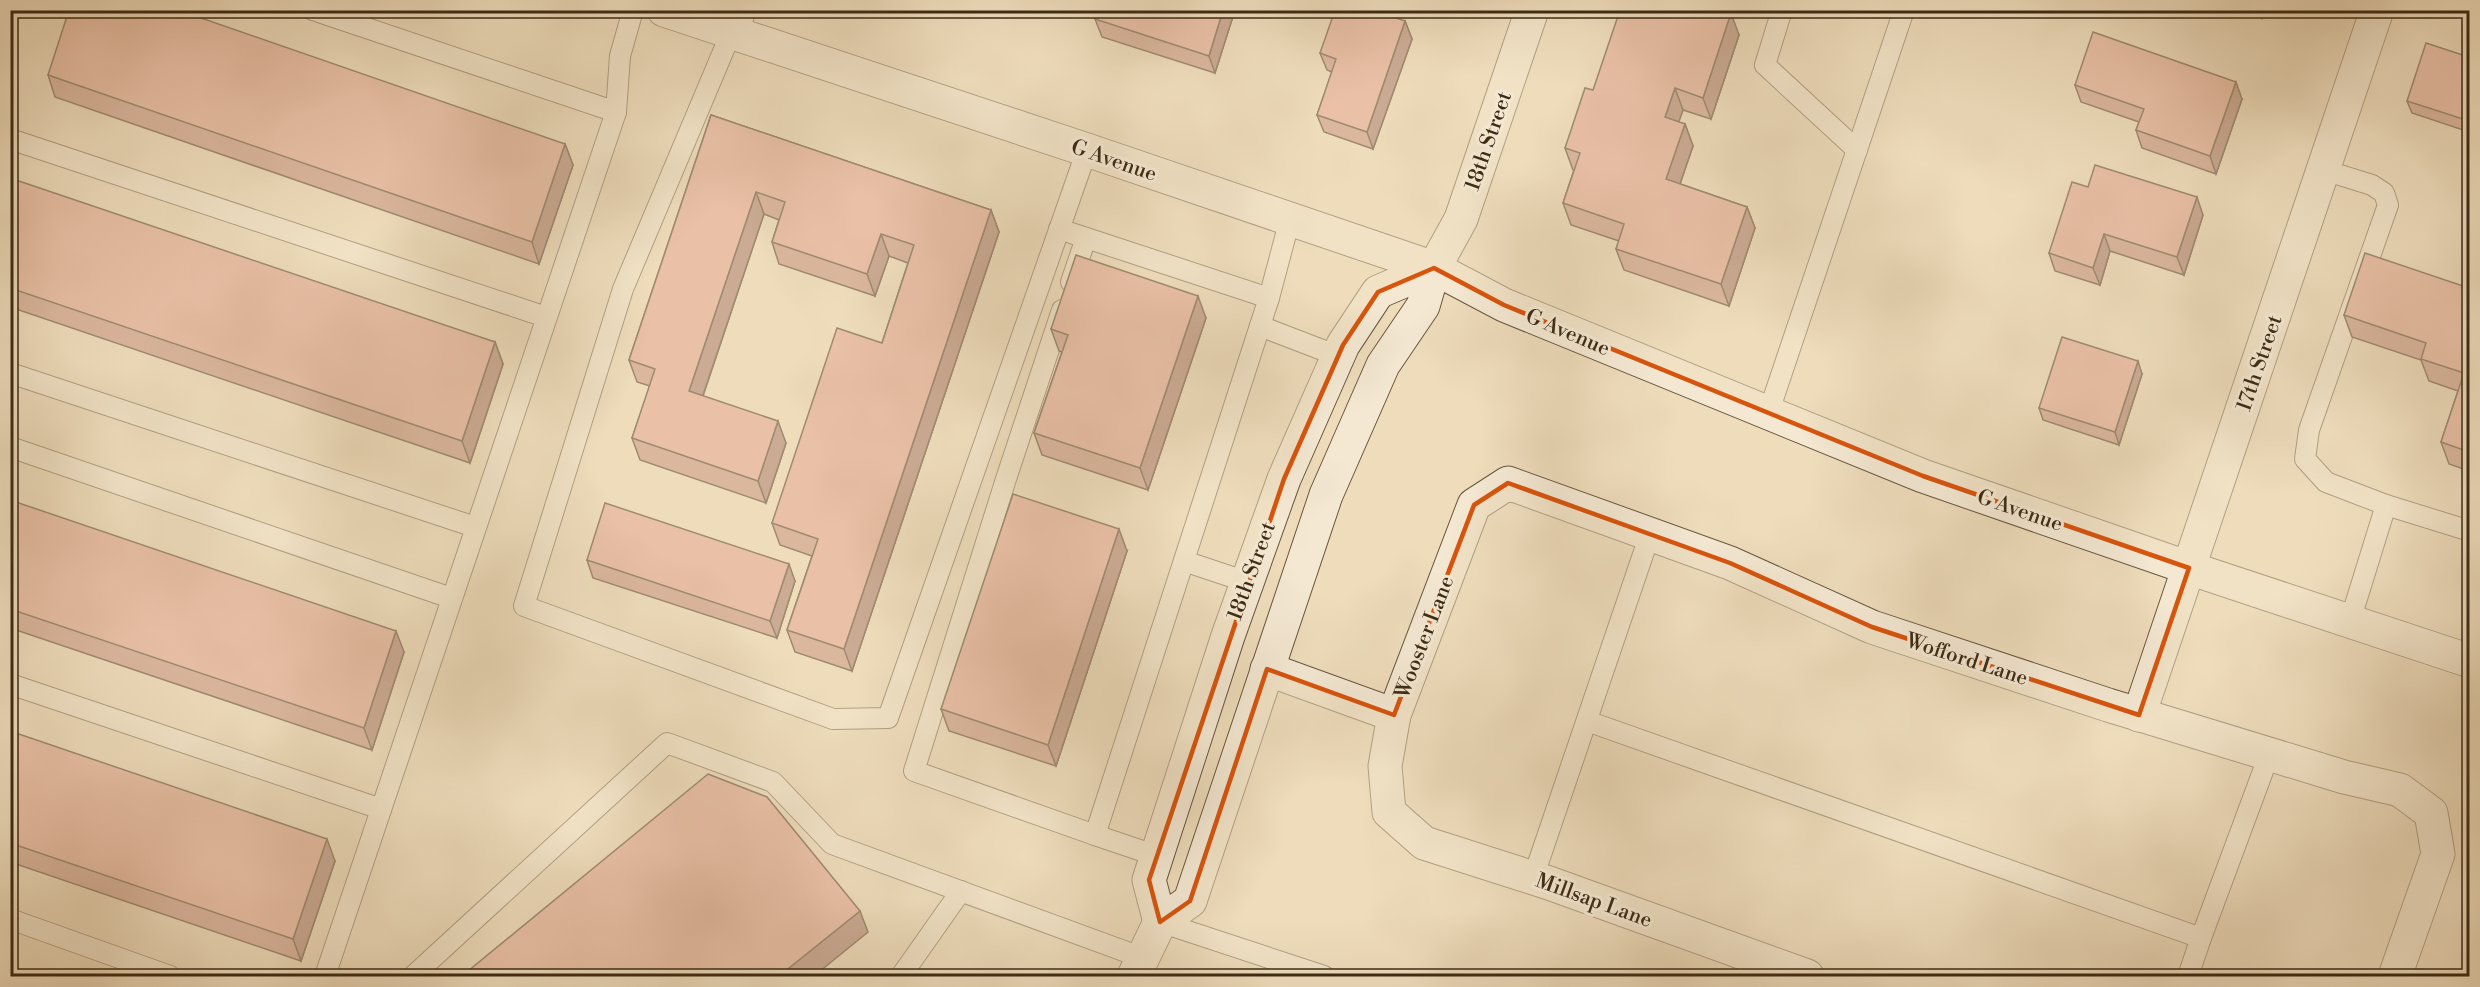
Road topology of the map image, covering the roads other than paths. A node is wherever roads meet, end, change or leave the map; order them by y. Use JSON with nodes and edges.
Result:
{"nodes":[{"id":1,"x":313,"y":10,"type":"edge"},
{"id":2,"x":633,"y":10,"type":"edge"},
{"id":3,"x":664,"y":10,"type":"edge"},
{"id":4,"x":1532,"y":10,"type":"edge"},
{"id":5,"x":1782,"y":10,"type":"edge"},
{"id":6,"x":1904,"y":10,"type":"edge"},
{"id":7,"x":2377,"y":10,"type":"edge"},
{"id":8,"x":735,"y":22,"type":"edge"},
{"id":9,"x":616,"y":112,"type":"junction"},
{"id":10,"x":10,"y":139,"type":"edge"},
{"id":11,"x":1087,"y":150,"type":"junction"},
{"id":12,"x":1857,"y":150,"type":"junction"},
{"id":13,"x":2324,"y":170,"type":"junction"},
{"id":14,"x":1290,"y":219,"type":"junction"},
{"id":15,"x":1059,"y":229,"type":"junction"},
{"id":16,"x":1086,"y":238,"type":"junction"},
{"id":17,"x":1434,"y":268,"type":"junction"},
{"id":18,"x":1269,"y":298,"type":"junction"},
{"id":19,"x":546,"y":317,"type":"junction"},
{"id":20,"x":1260,"y":326,"type":"junction"},
{"id":21,"x":1338,"y":356,"type":"junction"},
{"id":22,"x":10,"y":373,"type":"edge"},
{"id":23,"x":1768,"y":414,"type":"junction"},
{"id":24,"x":10,"y":447,"type":"edge"},
{"id":25,"x":1508,"y":483,"type":"joint"},
{"id":26,"x":2386,"y":505,"type":"junction"},
{"id":27,"x":475,"y":527,"type":"junction"},
{"id":28,"x":2469,"y":531,"type":"edge"},
{"id":29,"x":1650,"y":534,"type":"junction"},
{"id":30,"x":1184,"y":561,"type":"junction"},
{"id":31,"x":2189,"y":568,"type":"junction"},
{"id":32,"x":1247,"y":582,"type":"junction"},
{"id":33,"x":451,"y":598,"type":"junction"},
{"id":34,"x":2350,"y":621,"type":"junction"},
{"id":35,"x":2469,"y":661,"type":"edge"},
{"id":36,"x":1267,"y":669,"type":"junction"},
{"id":37,"x":10,"y":684,"type":"edge"},
{"id":38,"x":1394,"y":715,"type":"junction"},
{"id":39,"x":2139,"y":715,"type":"junction"},
{"id":40,"x":1587,"y":721,"type":"junction"},
{"id":41,"x":2269,"y":755,"type":"junction"},
{"id":42,"x":381,"y":809,"type":"junction"},
{"id":43,"x":1389,"y":812,"type":"joint"},
{"id":44,"x":1095,"y":835,"type":"junction"},
{"id":45,"x":1157,"y":856,"type":"junction"},
{"id":46,"x":1533,"y":878,"type":"junction"},
{"id":47,"x":961,"y":891,"type":"junction"},
{"id":48,"x":10,"y":919,"type":"edge"},
{"id":49,"x":1160,"y":922,"type":"junction"},
{"id":50,"x":2201,"y":938,"type":"junction"},
{"id":51,"x":1138,"y":967,"type":"edge"},
{"id":52,"x":170,"y":976,"type":"edge"},
{"id":53,"x":325,"y":976,"type":"edge"},
{"id":54,"x":413,"y":976,"type":"edge"},
{"id":55,"x":901,"y":976,"type":"edge"},
{"id":56,"x":1324,"y":976,"type":"edge"},
{"id":57,"x":1807,"y":976,"type":"edge"},
{"id":58,"x":2188,"y":976,"type":"edge"},
{"id":59,"x":2395,"y":976,"type":"edge"}],
"edges":[{"from":1,"to":9,"type":"lane"},
{"from":2,"to":9,"type":"lane"},
{"from":3,"to":8,"type":"street","name":"G Avenue"},
{"from":4,"to":17,"type":"street","name":"18th Street"},
{"from":5,"to":12,"type":"lane"},
{"from":6,"to":12,"type":"lane"},
{"from":7,"to":13,"type":"street","name":"17th Street"},
{"from":8,"to":11,"type":"street","name":"G Avenue"},
{"from":8,"to":15,"type":"lane"},
{"from":9,"to":19,"type":"lane"},
{"from":10,"to":19,"type":"lane"},
{"from":11,"to":14,"type":"street","name":"G Avenue"},
{"from":11,"to":15,"type":"lane"},
{"from":12,"to":23,"type":"lane"},
{"from":13,"to":26,"type":"lane"},
{"from":13,"to":31,"type":"street","name":"17th Street"},
{"from":14,"to":17,"type":"street","name":"G Avenue"},
{"from":14,"to":18,"type":"lane"},
{"from":15,"to":16,"type":"lane"},
{"from":16,"to":18,"type":"lane"},
{"from":16,"to":44,"type":"lane"},
{"from":17,"to":21,"type":"street","name":"18th Street"},
{"from":17,"to":23,"type":"street","name":"G Avenue"},
{"from":17,"to":36,"type":"street","name":"18th Street"},
{"from":18,"to":20,"type":"lane"},
{"from":19,"to":27,"type":"lane"},
{"from":20,"to":21,"type":"lane"},
{"from":20,"to":30,"type":"lane"},
{"from":21,"to":32,"type":"street","name":"18th Street"},
{"from":22,"to":27,"type":"lane"},
{"from":23,"to":31,"type":"street","name":"G Avenue"},
{"from":24,"to":33,"type":"lane"},
{"from":25,"to":29,"type":"street","name":"Wofford Lane"},
{"from":25,"to":38,"type":"street","name":"Wooster Lane"},
{"from":26,"to":28,"type":"lane"},
{"from":26,"to":34,"type":"lane"},
{"from":27,"to":33,"type":"lane"},
{"from":29,"to":39,"type":"street","name":"Wofford Lane"},
{"from":29,"to":40,"type":"lane"},
{"from":30,"to":32,"type":"lane"},
{"from":30,"to":44,"type":"lane"},
{"from":31,"to":34,"type":"street","name":"G Avenue"},
{"from":31,"to":39,"type":"street","name":"17th Street"},
{"from":32,"to":45,"type":"street","name":"18th Street"},
{"from":33,"to":42,"type":"lane"},
{"from":34,"to":35,"type":"street","name":"G Avenue"},
{"from":36,"to":38,"type":"street"},
{"from":36,"to":49,"type":"street","name":"18th Street"},
{"from":37,"to":42,"type":"lane"},
{"from":38,"to":43,"type":"street","name":"Wooster Lane"},
{"from":39,"to":41,"type":"street","name":"Wofford Lane"},
{"from":40,"to":46,"type":"lane"},
{"from":40,"to":50,"type":"lane"},
{"from":41,"to":50,"type":"lane"},
{"from":41,"to":59,"type":"street","name":"Wofford Lane"},
{"from":42,"to":53,"type":"lane"},
{"from":43,"to":46,"type":"street","name":"Millsap Lane"},
{"from":44,"to":45,"type":"lane"},
{"from":45,"to":49,"type":"street","name":"18th Street"},
{"from":46,"to":57,"type":"street","name":"Millsap Lane"},
{"from":47,"to":51,"type":"lane"},
{"from":47,"to":54,"type":"lane"},
{"from":47,"to":55,"type":"lane"},
{"from":48,"to":52,"type":"lane"},
{"from":49,"to":51,"type":"street","name":"18th Street"},
{"from":49,"to":56,"type":"lane"},
{"from":50,"to":58,"type":"lane"}]}
